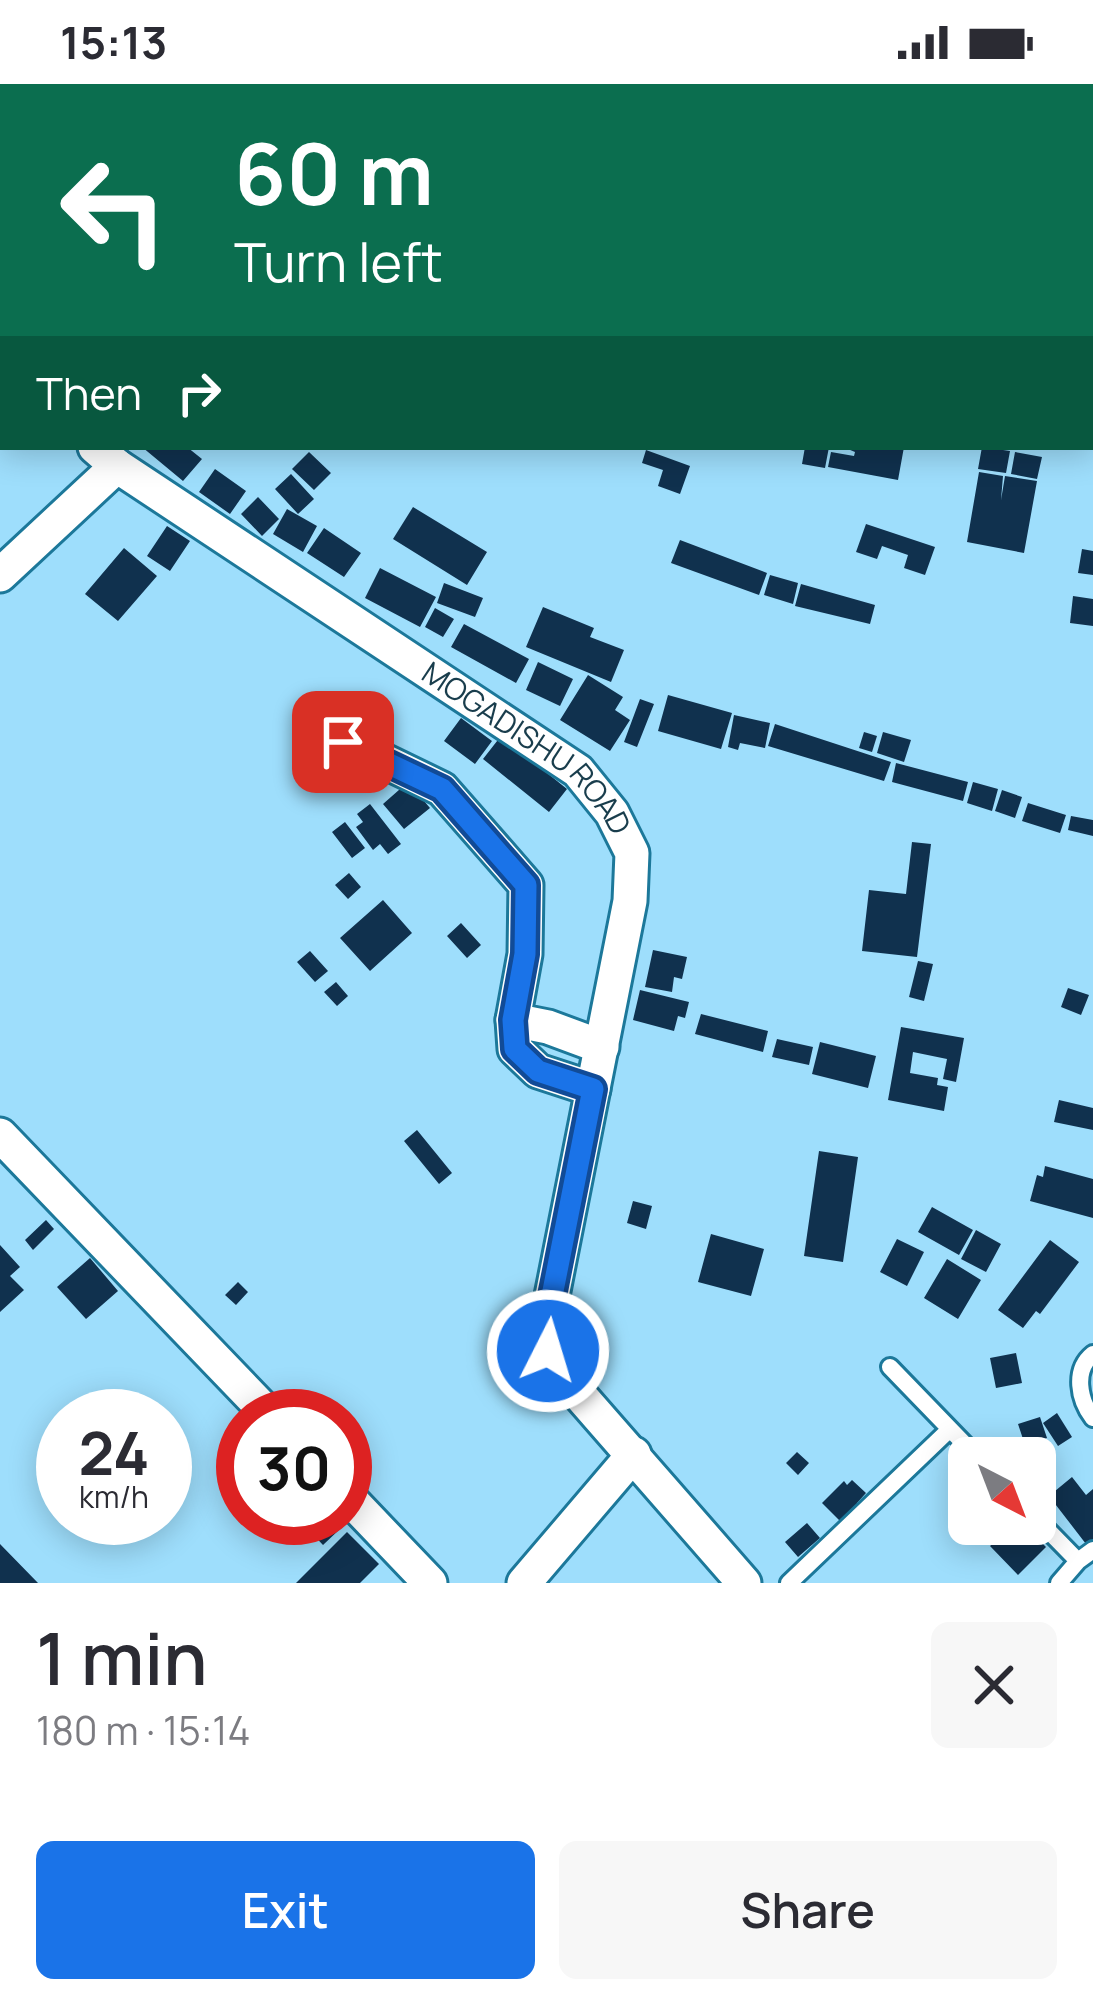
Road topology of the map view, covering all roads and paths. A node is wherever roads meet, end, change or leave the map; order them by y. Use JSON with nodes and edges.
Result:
{"nodes":[{"id":1,"x":106,"y":456,"type":"edge"},
{"id":2,"x":0,"y":575,"type":"edge"},
{"id":3,"x":343,"y":742,"type":"dead end"},
{"id":4,"x":513,"y":1020,"type":"junction"},
{"id":5,"x":602,"y":1047,"type":"junction"},
{"id":6,"x":593,"y":1089,"type":"junction"},
{"id":7,"x":0,"y":1135,"type":"edge"},
{"id":8,"x":1093,"y":1354,"type":"edge"},
{"id":9,"x":890,"y":1367,"type":"dead end"},
{"id":10,"x":244,"y":1389,"type":"edge"},
{"id":11,"x":1093,"y":1418,"type":"edge"},
{"id":12,"x":950,"y":1430,"type":"junction"},
{"id":13,"x":957,"y":1437,"type":"edge"},
{"id":14,"x":634,"y":1454,"type":"junction"},
{"id":15,"x":372,"y":1522,"type":"edge"},
{"id":16,"x":1056,"y":1532,"type":"edge"},
{"id":17,"x":1086,"y":1555,"type":"edge"},
{"id":18,"x":430,"y":1583,"type":"edge"},
{"id":19,"x":524,"y":1583,"type":"edge"},
{"id":20,"x":744,"y":1583,"type":"edge"},
{"id":21,"x":789,"y":1583,"type":"edge"},
{"id":22,"x":1059,"y":1583,"type":"edge"}],
"edges":[{"from":1,"to":2,"type":"street"},
{"from":1,"to":5,"type":"street","name":"MOGADISHU ROAD"},
{"from":3,"to":4,"type":"street"},
{"from":4,"to":5,"type":"street"},
{"from":4,"to":6,"type":"street"},
{"from":5,"to":6,"type":"street","name":"MOGADISHU ROAD"},
{"from":6,"to":14,"type":"street","name":"MOGADISHU ROAD"},
{"from":7,"to":10,"type":"street"},
{"from":8,"to":11,"type":"lane"},
{"from":9,"to":12,"type":"lane"},
{"from":12,"to":13,"type":"lane"},
{"from":12,"to":21,"type":"lane"},
{"from":14,"to":19,"type":"street"},
{"from":14,"to":20,"type":"street","name":"MOGADISHU ROAD"},
{"from":15,"to":18,"type":"street"},
{"from":16,"to":17,"type":"lane"},
{"from":17,"to":22,"type":"lane"}]}
